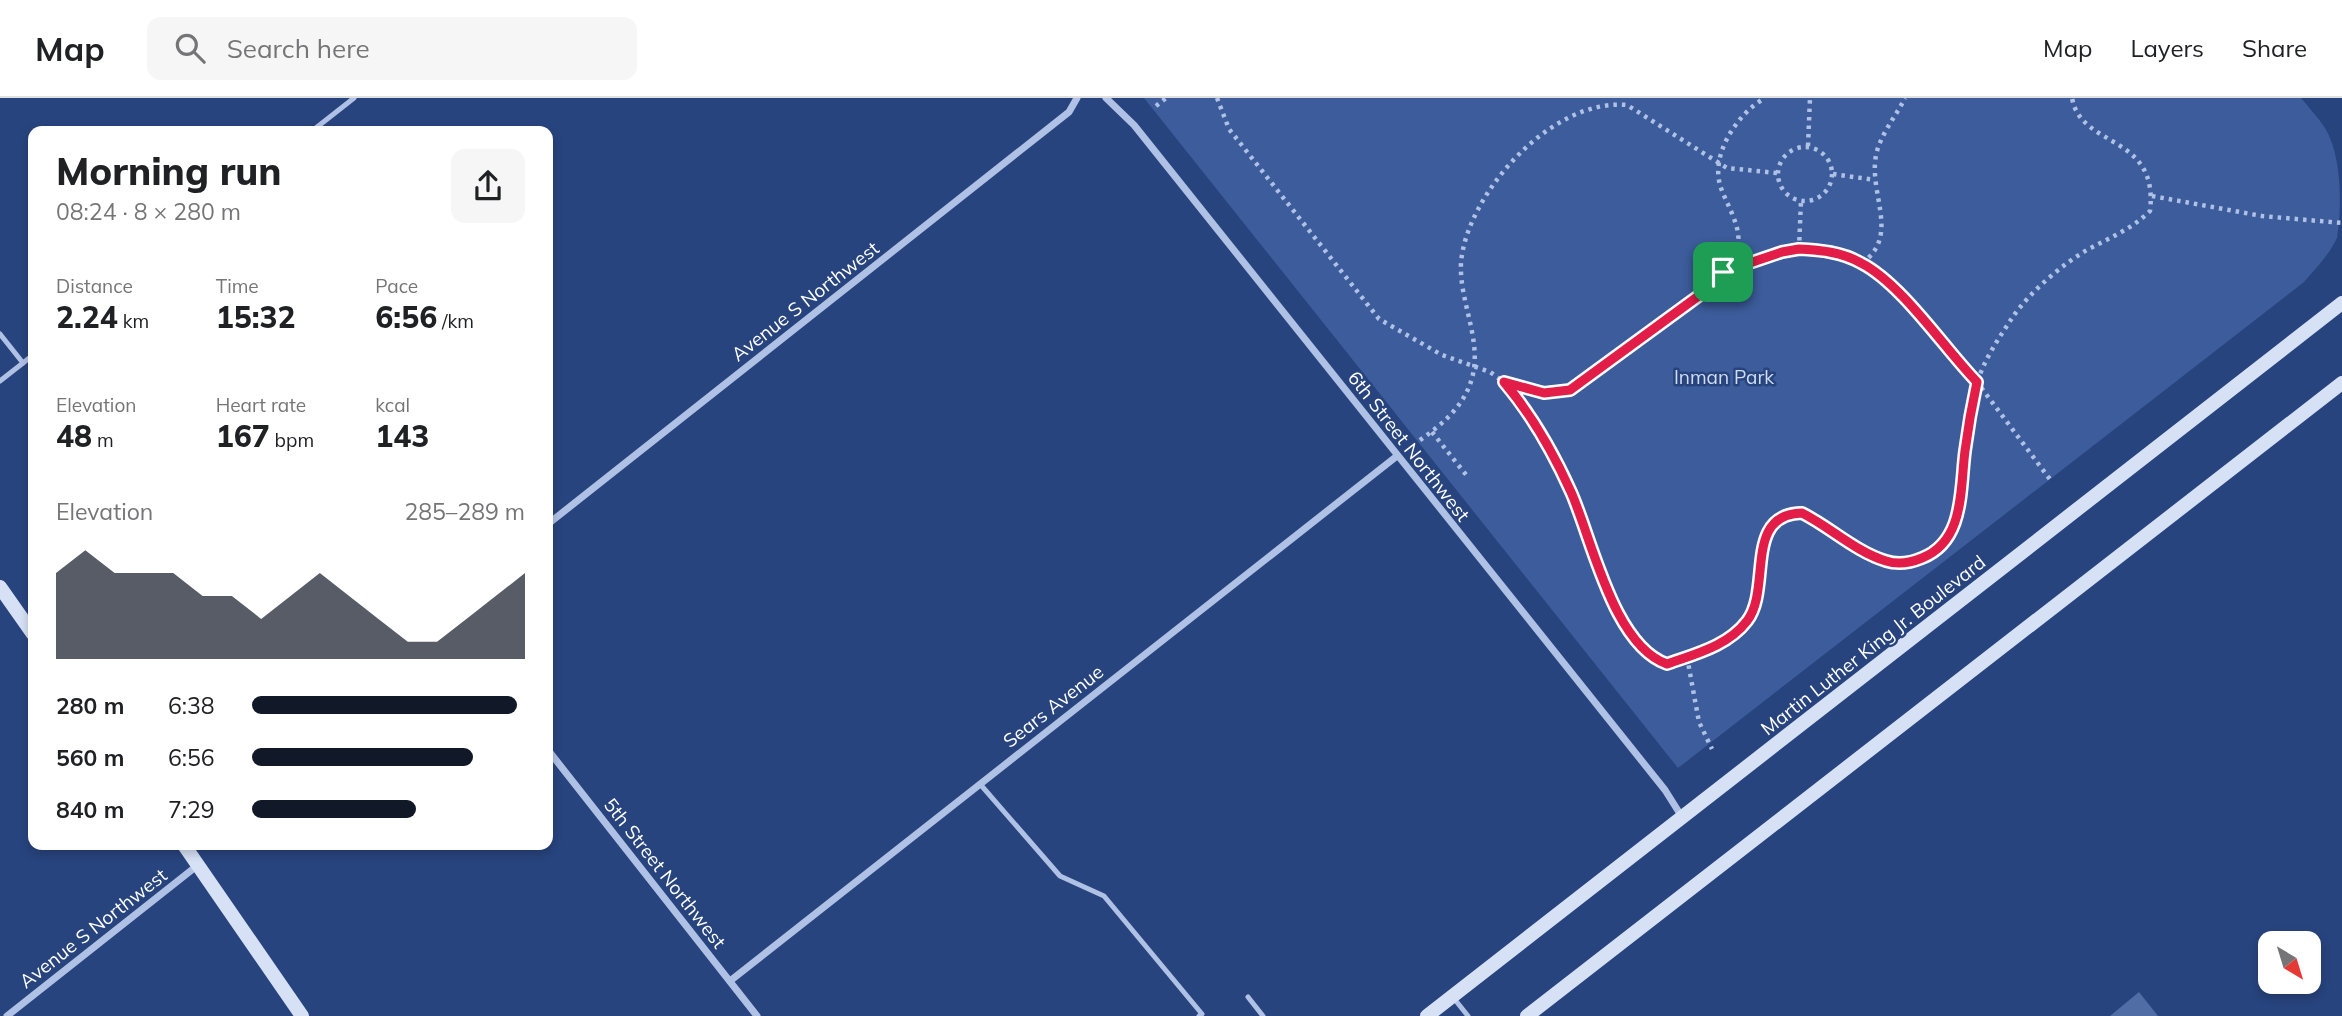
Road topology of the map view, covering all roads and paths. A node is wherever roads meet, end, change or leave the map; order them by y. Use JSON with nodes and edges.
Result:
{"nodes":[{"id":1,"x":354,"y":98,"type":"edge"},
{"id":2,"x":1077,"y":98,"type":"edge"},
{"id":3,"x":1106,"y":98,"type":"edge"},
{"id":4,"x":1166,"y":98,"type":"edge"},
{"id":5,"x":1217,"y":98,"type":"edge"},
{"id":6,"x":1765,"y":98,"type":"edge"},
{"id":7,"x":1810,"y":98,"type":"edge"},
{"id":8,"x":1905,"y":98,"type":"edge"},
{"id":9,"x":2072,"y":98,"type":"edge"},
{"id":10,"x":1156,"y":106,"type":"dead end"},
{"id":11,"x":1577,"y":106,"type":"dead end"},
{"id":12,"x":318,"y":126,"type":"edge"},
{"id":13,"x":1539,"y":127,"type":"dead end"},
{"id":14,"x":1808,"y":146,"type":"junction"},
{"id":15,"x":1719,"y":162,"type":"junction"},
{"id":16,"x":1777,"y":173,"type":"junction"},
{"id":17,"x":1833,"y":174,"type":"junction"},
{"id":18,"x":1875,"y":180,"type":"junction"},
{"id":19,"x":2152,"y":196,"type":"junction"},
{"id":20,"x":1801,"y":201,"type":"junction"},
{"id":21,"x":2342,"y":223,"type":"edge"},
{"id":22,"x":1799,"y":249,"type":"junction"},
{"id":23,"x":1862,"y":263,"type":"junction"},
{"id":24,"x":1723,"y":272,"type":"junction"},
{"id":25,"x":2342,"y":303,"type":"edge"},
{"id":26,"x":0,"y":334,"type":"edge"},
{"id":27,"x":28,"y":359,"type":"edge"},
{"id":28,"x":23,"y":363,"type":"junction"},
{"id":29,"x":1474,"y":365,"type":"junction"},
{"id":30,"x":0,"y":381,"type":"edge"},
{"id":31,"x":1504,"y":382,"type":"junction"},
{"id":32,"x":1977,"y":382,"type":"junction"},
{"id":33,"x":2342,"y":383,"type":"edge"},
{"id":34,"x":1432,"y":432,"type":"junction"},
{"id":35,"x":1397,"y":456,"type":"junction"},
{"id":36,"x":1467,"y":476,"type":"dead end"},
{"id":37,"x":2052,"y":482,"type":"dead end"},
{"id":38,"x":553,"y":520,"type":"edge"},
{"id":39,"x":0,"y":587,"type":"edge"},
{"id":40,"x":28,"y":627,"type":"edge"},
{"id":41,"x":1687,"y":657,"type":"junction"},
{"id":42,"x":1712,"y":749,"type":"dead end"},
{"id":43,"x":553,"y":756,"type":"edge"},
{"id":44,"x":980,"y":784,"type":"junction"},
{"id":45,"x":1682,"y":817,"type":"junction"},
{"id":46,"x":188,"y":850,"type":"edge"},
{"id":47,"x":198,"y":865,"type":"junction"},
{"id":48,"x":730,"y":981,"type":"junction"},
{"id":49,"x":1452,"y":996,"type":"junction"},
{"id":50,"x":1248,"y":997,"type":"dead end"},
{"id":51,"x":6,"y":1016,"type":"edge"},
{"id":52,"x":302,"y":1016,"type":"edge"},
{"id":53,"x":757,"y":1016,"type":"edge"},
{"id":54,"x":1199,"y":1016,"type":"edge"},
{"id":55,"x":1262,"y":1016,"type":"edge"},
{"id":56,"x":1427,"y":1016,"type":"edge"},
{"id":57,"x":1468,"y":1016,"type":"edge"},
{"id":58,"x":1527,"y":1016,"type":"edge"}],
"edges":[{"from":1,"to":12,"type":"lane"},
{"from":2,"to":38,"type":"street","name":"Avenue S Northwest"},
{"from":3,"to":35,"type":"street","name":"6th Street Northwest"},
{"from":4,"to":10,"type":"path"},
{"from":5,"to":29,"type":"path"},
{"from":6,"to":15,"type":"path"},
{"from":7,"to":14,"type":"path"},
{"from":8,"to":18,"type":"path"},
{"from":9,"to":19,"type":"path"},
{"from":11,"to":15,"type":"path"},
{"from":13,"to":29,"type":"path"},
{"from":14,"to":16,"type":"path"},
{"from":14,"to":17,"type":"path"},
{"from":15,"to":16,"type":"path"},
{"from":15,"to":24,"type":"path"},
{"from":16,"to":20,"type":"path"},
{"from":17,"to":18,"type":"path"},
{"from":17,"to":20,"type":"path"},
{"from":18,"to":23,"type":"path"},
{"from":19,"to":21,"type":"path"},
{"from":19,"to":32,"type":"path"},
{"from":20,"to":22,"type":"path"},
{"from":22,"to":23,"type":"path"},
{"from":22,"to":24,"type":"path"},
{"from":23,"to":32,"type":"path"},
{"from":24,"to":31,"type":"path"},
{"from":25,"to":45,"type":"main road","name":"Martin Luther King Jr. Boulevard"},
{"from":26,"to":28,"type":"lane"},
{"from":27,"to":28,"type":"lane"},
{"from":28,"to":30,"type":"lane"},
{"from":29,"to":31,"type":"path"},
{"from":29,"to":34,"type":"path"},
{"from":31,"to":41,"type":"path"},
{"from":32,"to":37,"type":"path"},
{"from":32,"to":41,"type":"path"},
{"from":33,"to":58,"type":"main road"},
{"from":34,"to":35,"type":"path"},
{"from":34,"to":36,"type":"path"},
{"from":35,"to":44,"type":"street","name":"Sears Avenue"},
{"from":35,"to":45,"type":"street","name":"6th Street Northwest"},
{"from":39,"to":40,"type":"main road"},
{"from":41,"to":42,"type":"path"},
{"from":43,"to":48,"type":"street","name":"5th Street Northwest"},
{"from":44,"to":48,"type":"street","name":"Sears Avenue"},
{"from":44,"to":54,"type":"lane"},
{"from":45,"to":49,"type":"main road","name":"Martin Luther King Jr. Boulevard"},
{"from":46,"to":47,"type":"main road"},
{"from":47,"to":51,"type":"street","name":"Avenue S Northwest"},
{"from":47,"to":52,"type":"main road"},
{"from":48,"to":53,"type":"street","name":"5th Street Northwest"},
{"from":49,"to":56,"type":"main road","name":"Martin Luther King Jr. Boulevard"},
{"from":49,"to":57,"type":"lane"},
{"from":50,"to":55,"type":"lane"}]}
